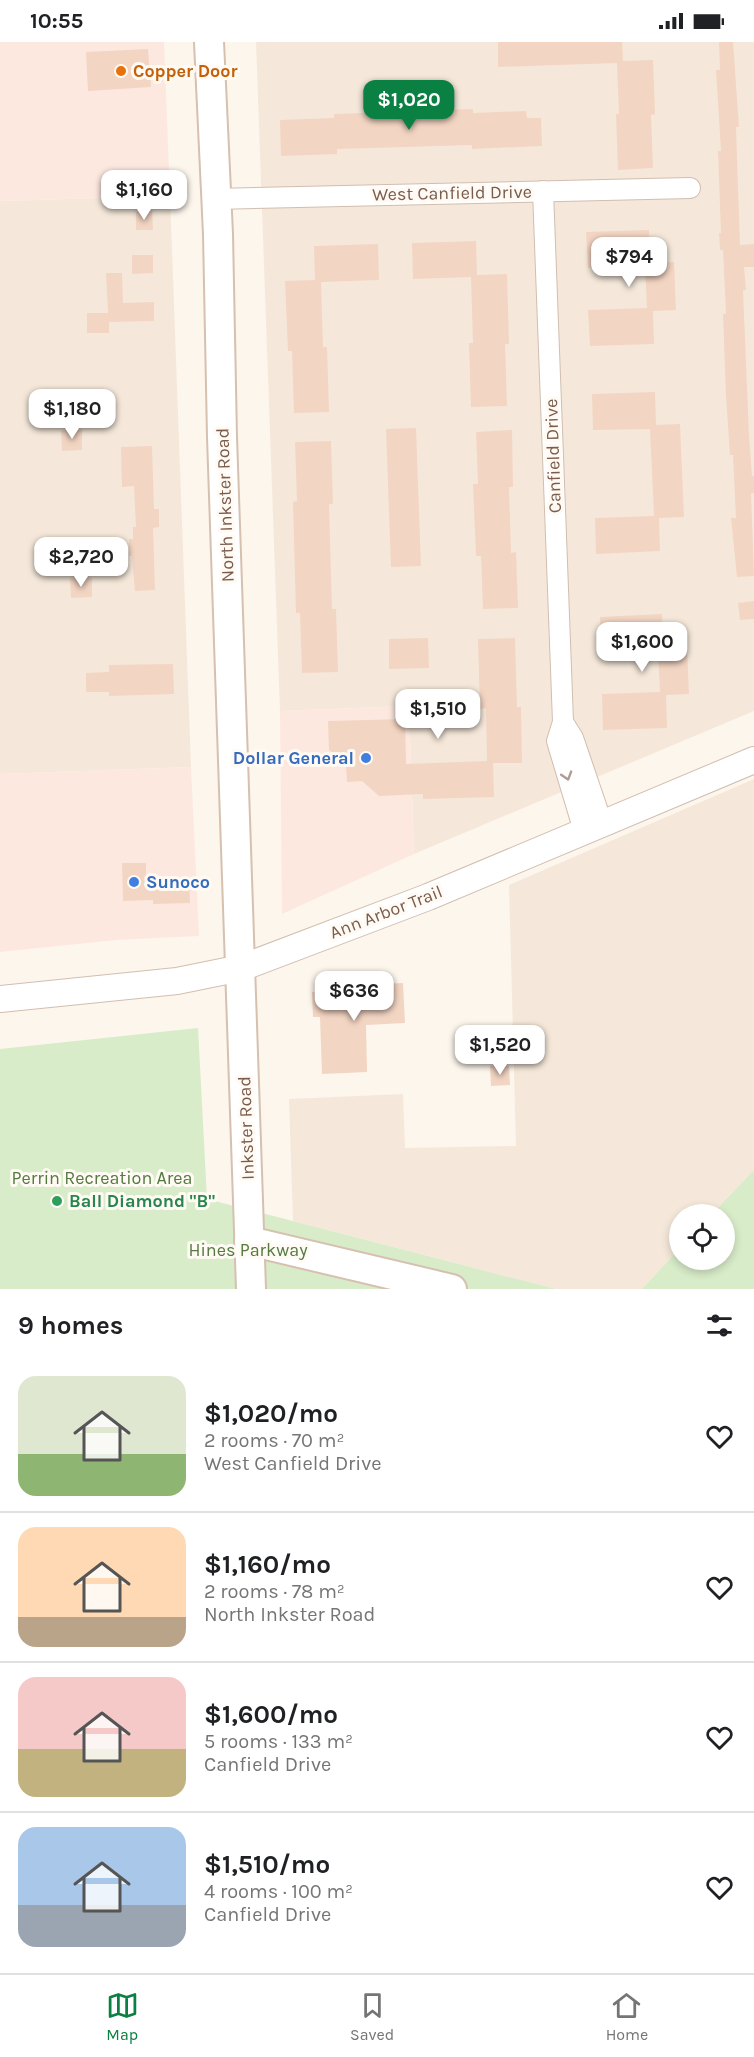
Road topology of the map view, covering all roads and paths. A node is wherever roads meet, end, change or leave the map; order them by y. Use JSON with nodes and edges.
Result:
{"nodes":[{"id":1,"x":209,"y":42,"type":"edge"},
{"id":2,"x":690,"y":188,"type":"dead end"},
{"id":3,"x":543,"y":191,"type":"junction"},
{"id":4,"x":215,"y":199,"type":"junction"},
{"id":5,"x":754,"y":759,"type":"edge"},
{"id":6,"x":593,"y":827,"type":"junction"},
{"id":7,"x":241,"y":968,"type":"junction"},
{"id":8,"x":0,"y":999,"type":"edge"},
{"id":9,"x":249,"y":1241,"type":"junction"},
{"id":10,"x":251,"y":1289,"type":"edge"},
{"id":11,"x":452,"y":1289,"type":"edge"}],
"edges":[{"from":1,"to":4,"type":"main road","name":"North Inkster Road"},
{"from":2,"to":3,"type":"street","name":"West Canfield Drive"},
{"from":3,"to":4,"type":"street","name":"West Canfield Drive"},
{"from":3,"to":6,"type":"street","name":"Canfield Drive"},
{"from":4,"to":7,"type":"main road","name":"North Inkster Road"},
{"from":5,"to":6,"type":"street","name":"Ann Arbor Trail"},
{"from":6,"to":7,"type":"street","name":"Ann Arbor Trail"},
{"from":7,"to":8,"type":"street","name":"Ann Arbor Trail"},
{"from":7,"to":9,"type":"main road","name":"Inkster Road"},
{"from":9,"to":10,"type":"main road","name":"Inkster Road"},
{"from":9,"to":11,"type":"main road"}]}
